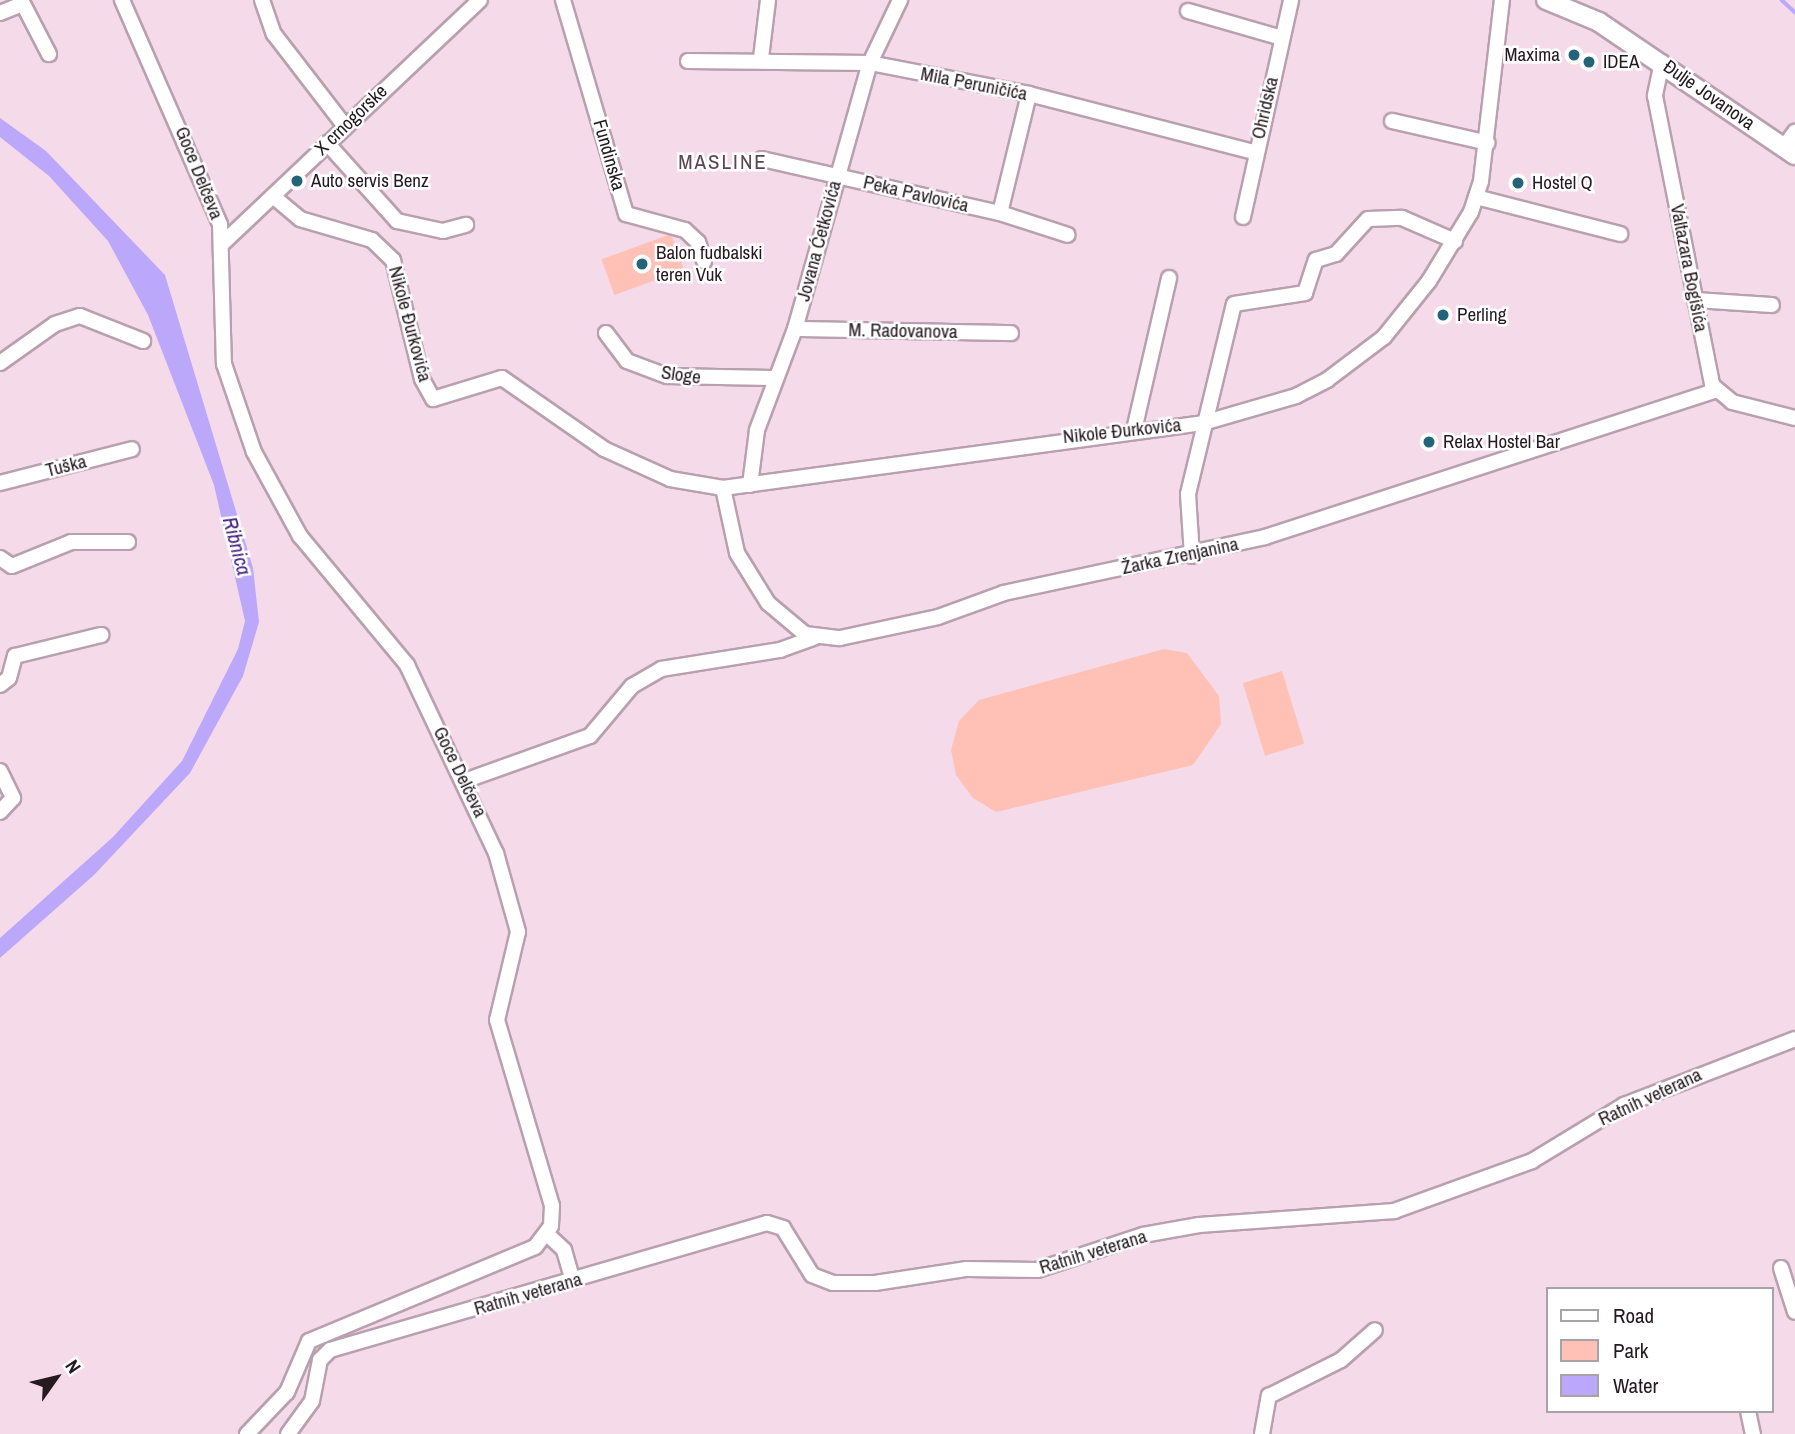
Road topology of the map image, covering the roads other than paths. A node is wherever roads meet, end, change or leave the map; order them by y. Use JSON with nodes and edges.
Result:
{"nodes":[{"id":1,"x":122,"y":0,"type":"edge"},
{"id":2,"x":262,"y":0,"type":"edge"},
{"id":3,"x":480,"y":0,"type":"edge"},
{"id":4,"x":564,"y":0,"type":"edge"},
{"id":5,"x":768,"y":0,"type":"edge"},
{"id":6,"x":900,"y":0,"type":"edge"},
{"id":7,"x":1291,"y":0,"type":"edge"},
{"id":8,"x":1502,"y":0,"type":"edge"},
{"id":9,"x":1546,"y":0,"type":"edge"},
{"id":10,"x":21,"y":2,"type":"edge"},
{"id":11,"x":1188,"y":11,"type":"dead end"},
{"id":12,"x":0,"y":13,"type":"edge"},
{"id":13,"x":1282,"y":38,"type":"junction"},
{"id":14,"x":49,"y":54,"type":"dead end"},
{"id":15,"x":761,"y":58,"type":"junction"},
{"id":16,"x":688,"y":61,"type":"dead end"},
{"id":17,"x":1662,"y":62,"type":"junction"},
{"id":18,"x":870,"y":63,"type":"junction"},
{"id":19,"x":1028,"y":94,"type":"junction"},
{"id":20,"x":1392,"y":121,"type":"dead end"},
{"id":21,"x":344,"y":125,"type":"junction"},
{"id":22,"x":1795,"y":132,"type":"edge"},
{"id":23,"x":327,"y":143,"type":"junction"},
{"id":24,"x":1488,"y":143,"type":"junction"},
{"id":25,"x":1790,"y":151,"type":"edge"},
{"id":26,"x":1254,"y":152,"type":"junction"},
{"id":27,"x":762,"y":159,"type":"dead end"},
{"id":28,"x":836,"y":176,"type":"junction"},
{"id":29,"x":274,"y":197,"type":"junction"},
{"id":30,"x":1476,"y":197,"type":"junction"},
{"id":31,"x":1000,"y":213,"type":"junction"},
{"id":32,"x":1243,"y":217,"type":"dead end"},
{"id":33,"x":466,"y":225,"type":"dead end"},
{"id":34,"x":1620,"y":234,"type":"dead end"},
{"id":35,"x":1068,"y":235,"type":"dead end"},
{"id":36,"x":1455,"y":241,"type":"junction"},
{"id":37,"x":224,"y":242,"type":"junction"},
{"id":38,"x":704,"y":261,"type":"dead end"},
{"id":39,"x":1169,"y":278,"type":"dead end"},
{"id":40,"x":1695,"y":300,"type":"junction"},
{"id":41,"x":1772,"y":304,"type":"dead end"},
{"id":42,"x":795,"y":329,"type":"junction"},
{"id":43,"x":606,"y":333,"type":"dead end"},
{"id":44,"x":1011,"y":333,"type":"dead end"},
{"id":45,"x":143,"y":341,"type":"dead end"},
{"id":46,"x":0,"y":363,"type":"edge"},
{"id":47,"x":772,"y":378,"type":"junction"},
{"id":48,"x":1715,"y":391,"type":"junction"},
{"id":49,"x":1795,"y":418,"type":"edge"},
{"id":50,"x":1203,"y":423,"type":"junction"},
{"id":51,"x":1134,"y":430,"type":"junction"},
{"id":52,"x":132,"y":449,"type":"dead end"},
{"id":53,"x":0,"y":483,"type":"edge"},
{"id":54,"x":750,"y":485,"type":"junction"},
{"id":55,"x":723,"y":488,"type":"junction"},
{"id":56,"x":128,"y":542,"type":"dead end"},
{"id":57,"x":1192,"y":556,"type":"junction"},
{"id":58,"x":0,"y":558,"type":"edge"},
{"id":59,"x":101,"y":635,"type":"dead end"},
{"id":60,"x":815,"y":637,"type":"junction"},
{"id":61,"x":0,"y":685,"type":"edge"},
{"id":62,"x":0,"y":771,"type":"edge"},
{"id":63,"x":464,"y":781,"type":"junction"},
{"id":64,"x":0,"y":812,"type":"edge"},
{"id":65,"x":1795,"y":1039,"type":"edge"},
{"id":66,"x":547,"y":1234,"type":"junction"},
{"id":67,"x":1781,"y":1268,"type":"dead end"},
{"id":68,"x":573,"y":1281,"type":"junction"},
{"id":69,"x":1795,"y":1312,"type":"edge"},
{"id":70,"x":1375,"y":1330,"type":"dead end"},
{"id":71,"x":1748,"y":1413,"type":"edge"},
{"id":72,"x":247,"y":1434,"type":"edge"},
{"id":73,"x":288,"y":1434,"type":"edge"},
{"id":74,"x":1262,"y":1434,"type":"edge"},
{"id":75,"x":1753,"y":1434,"type":"edge"}],
"edges":[{"from":1,"to":37,"type":"street","name":"Goce Delčeva"},
{"from":2,"to":21,"type":"street"},
{"from":3,"to":21,"type":"street","name":"X crnogorske"},
{"from":4,"to":38,"type":"street","name":"Fundinska"},
{"from":5,"to":15,"type":"street"},
{"from":6,"to":18,"type":"street","name":"Jovana Ćetkovića"},
{"from":7,"to":13,"type":"street","name":"Ohridska"},
{"from":8,"to":24,"type":"street","name":"Nikole Đurkovića"},
{"from":9,"to":17,"type":"street","name":"Đulje Jovanova"},
{"from":10,"to":12,"type":"street"},
{"from":10,"to":14,"type":"street"},
{"from":11,"to":13,"type":"street"},
{"from":13,"to":26,"type":"street","name":"Ohridska"},
{"from":15,"to":16,"type":"street","name":"Mila Peruničića"},
{"from":15,"to":18,"type":"street","name":"Mila Peruničića"},
{"from":17,"to":25,"type":"street","name":"Đulje Jovanova"},
{"from":17,"to":40,"type":"street","name":"Valtazara Bogišića"},
{"from":18,"to":19,"type":"street","name":"Mila Peruničića"},
{"from":18,"to":28,"type":"street","name":"Jovana Ćetkovića"},
{"from":19,"to":26,"type":"street","name":"Mila Peruničića"},
{"from":19,"to":31,"type":"street"},
{"from":20,"to":24,"type":"street"},
{"from":21,"to":23,"type":"street","name":"X crnogorske"},
{"from":22,"to":25,"type":"street"},
{"from":23,"to":29,"type":"street","name":"X crnogorske"},
{"from":23,"to":33,"type":"street"},
{"from":24,"to":30,"type":"street","name":"Nikole Đurkovića"},
{"from":26,"to":32,"type":"street","name":"Ohridska"},
{"from":27,"to":28,"type":"street","name":"Peka Pavlovića"},
{"from":28,"to":31,"type":"street","name":"Peka Pavlovića"},
{"from":28,"to":42,"type":"street","name":"Jovana Ćetkovića"},
{"from":29,"to":37,"type":"street","name":"X crnogorske"},
{"from":29,"to":55,"type":"street","name":"Nikole Đurkovića"},
{"from":30,"to":34,"type":"street"},
{"from":30,"to":36,"type":"street","name":"Nikole Đurkovića"},
{"from":31,"to":35,"type":"street","name":"Peka Pavlovića"},
{"from":36,"to":50,"type":"street","name":"Nikole Đurkovića"},
{"from":36,"to":50,"type":"street"},
{"from":37,"to":63,"type":"street","name":"Goce Delčeva"},
{"from":39,"to":51,"type":"street"},
{"from":40,"to":41,"type":"street"},
{"from":40,"to":48,"type":"street","name":"Valtazara Bogišića"},
{"from":42,"to":44,"type":"street","name":"M. Radovanova"},
{"from":42,"to":47,"type":"street","name":"Jovana Ćetkovića"},
{"from":43,"to":47,"type":"street","name":"Sloge"},
{"from":45,"to":46,"type":"street"},
{"from":47,"to":54,"type":"street","name":"Jovana Ćetkovića"},
{"from":48,"to":49,"type":"street"},
{"from":48,"to":57,"type":"street","name":"Žarka Zrenjanina"},
{"from":50,"to":51,"type":"street","name":"Nikole Đurkovića"},
{"from":50,"to":57,"type":"street"},
{"from":51,"to":54,"type":"street","name":"Nikole Đurkovića"},
{"from":52,"to":53,"type":"street","name":"Tuška"},
{"from":54,"to":55,"type":"street","name":"Nikole Đurkovića"},
{"from":55,"to":60,"type":"street"},
{"from":56,"to":58,"type":"street"},
{"from":57,"to":60,"type":"street","name":"Žarka Zrenjanina"},
{"from":59,"to":61,"type":"street"},
{"from":60,"to":63,"type":"street","name":"Žarka Zrenjanina"},
{"from":62,"to":64,"type":"street"},
{"from":63,"to":66,"type":"street","name":"Goce Delčeva"},
{"from":65,"to":68,"type":"street","name":"Ratnih veterana"},
{"from":66,"to":68,"type":"street"},
{"from":66,"to":72,"type":"street"},
{"from":67,"to":69,"type":"street"},
{"from":68,"to":73,"type":"street","name":"Ratnih veterana"},
{"from":70,"to":74,"type":"street"},
{"from":71,"to":75,"type":"street"}]}
